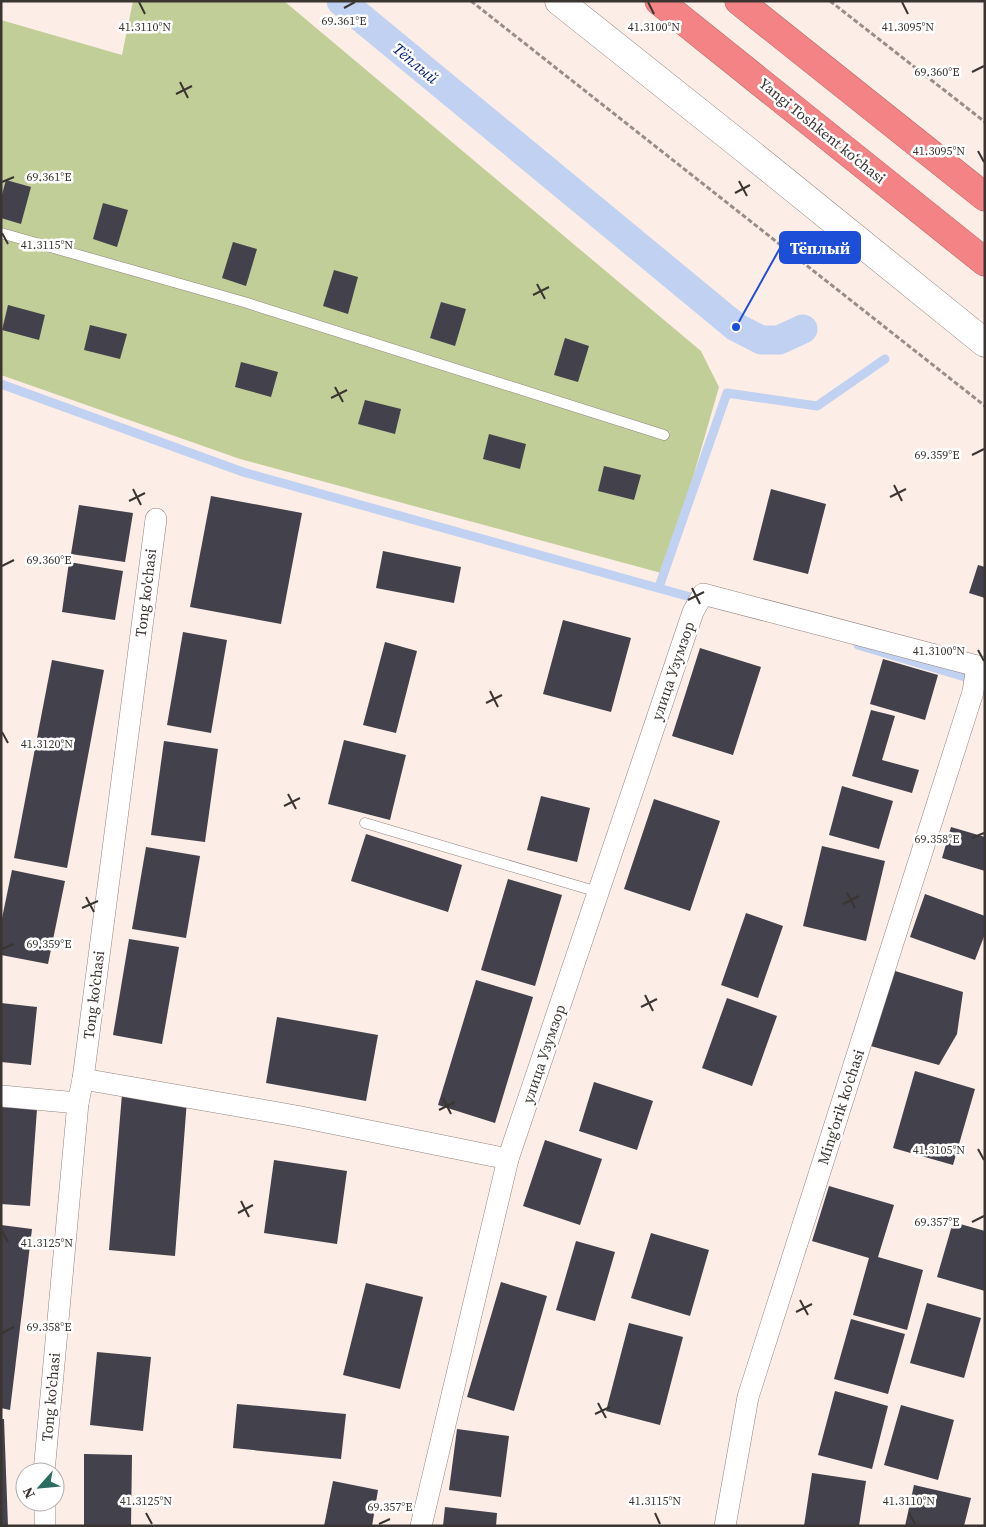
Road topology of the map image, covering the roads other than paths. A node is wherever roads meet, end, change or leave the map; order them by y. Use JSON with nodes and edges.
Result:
{"nodes":[{"id":1,"x":559,"y":1,"type":"edge"},
{"id":2,"x":659,"y":1,"type":"edge"},
{"id":3,"x":739,"y":1,"type":"edge"},
{"id":4,"x":985,"y":197,"type":"edge"},
{"id":5,"x":1,"y":234,"type":"edge"},
{"id":6,"x":985,"y":262,"type":"edge"},
{"id":7,"x":985,"y":343,"type":"edge"},
{"id":8,"x":664,"y":435,"type":"dead end"},
{"id":9,"x":156,"y":519,"type":"dead end"},
{"id":10,"x":981,"y":667,"type":"edge"},
{"id":11,"x":365,"y":823,"type":"dead end"},
{"id":12,"x":598,"y":892,"type":"junction"},
{"id":13,"x":83,"y":1079,"type":"junction"},
{"id":14,"x":1,"y":1096,"type":"edge"},
{"id":15,"x":78,"y":1103,"type":"junction"},
{"id":16,"x":508,"y":1159,"type":"junction"},
{"id":17,"x":45,"y":1462,"type":"edge"},
{"id":18,"x":45,"y":1512,"type":"edge"},
{"id":19,"x":46,"y":1526,"type":"edge"},
{"id":20,"x":421,"y":1526,"type":"edge"},
{"id":21,"x":725,"y":1526,"type":"edge"}],
"edges":[{"from":1,"to":7,"type":"main road"},
{"from":2,"to":6,"type":"highway","name":"Yangi Toshkent ko‘chasi"},
{"from":3,"to":4,"type":"highway"},
{"from":5,"to":8,"type":"lane"},
{"from":9,"to":13,"type":"street","name":"Tong ko'chasi"},
{"from":10,"to":12,"type":"street","name":"улица Узумзор"},
{"from":10,"to":21,"type":"street","name":"Ming'orik ko'chasi"},
{"from":11,"to":12,"type":"lane"},
{"from":12,"to":16,"type":"street","name":"улица Узумзор"},
{"from":13,"to":15,"type":"street","name":"Tong ko'chasi"},
{"from":13,"to":16,"type":"street"},
{"from":14,"to":15,"type":"street"},
{"from":15,"to":17,"type":"street","name":"Tong ko'chasi"},
{"from":16,"to":20,"type":"street","name":"улица Узумзор"},
{"from":18,"to":19,"type":"street"}]}
